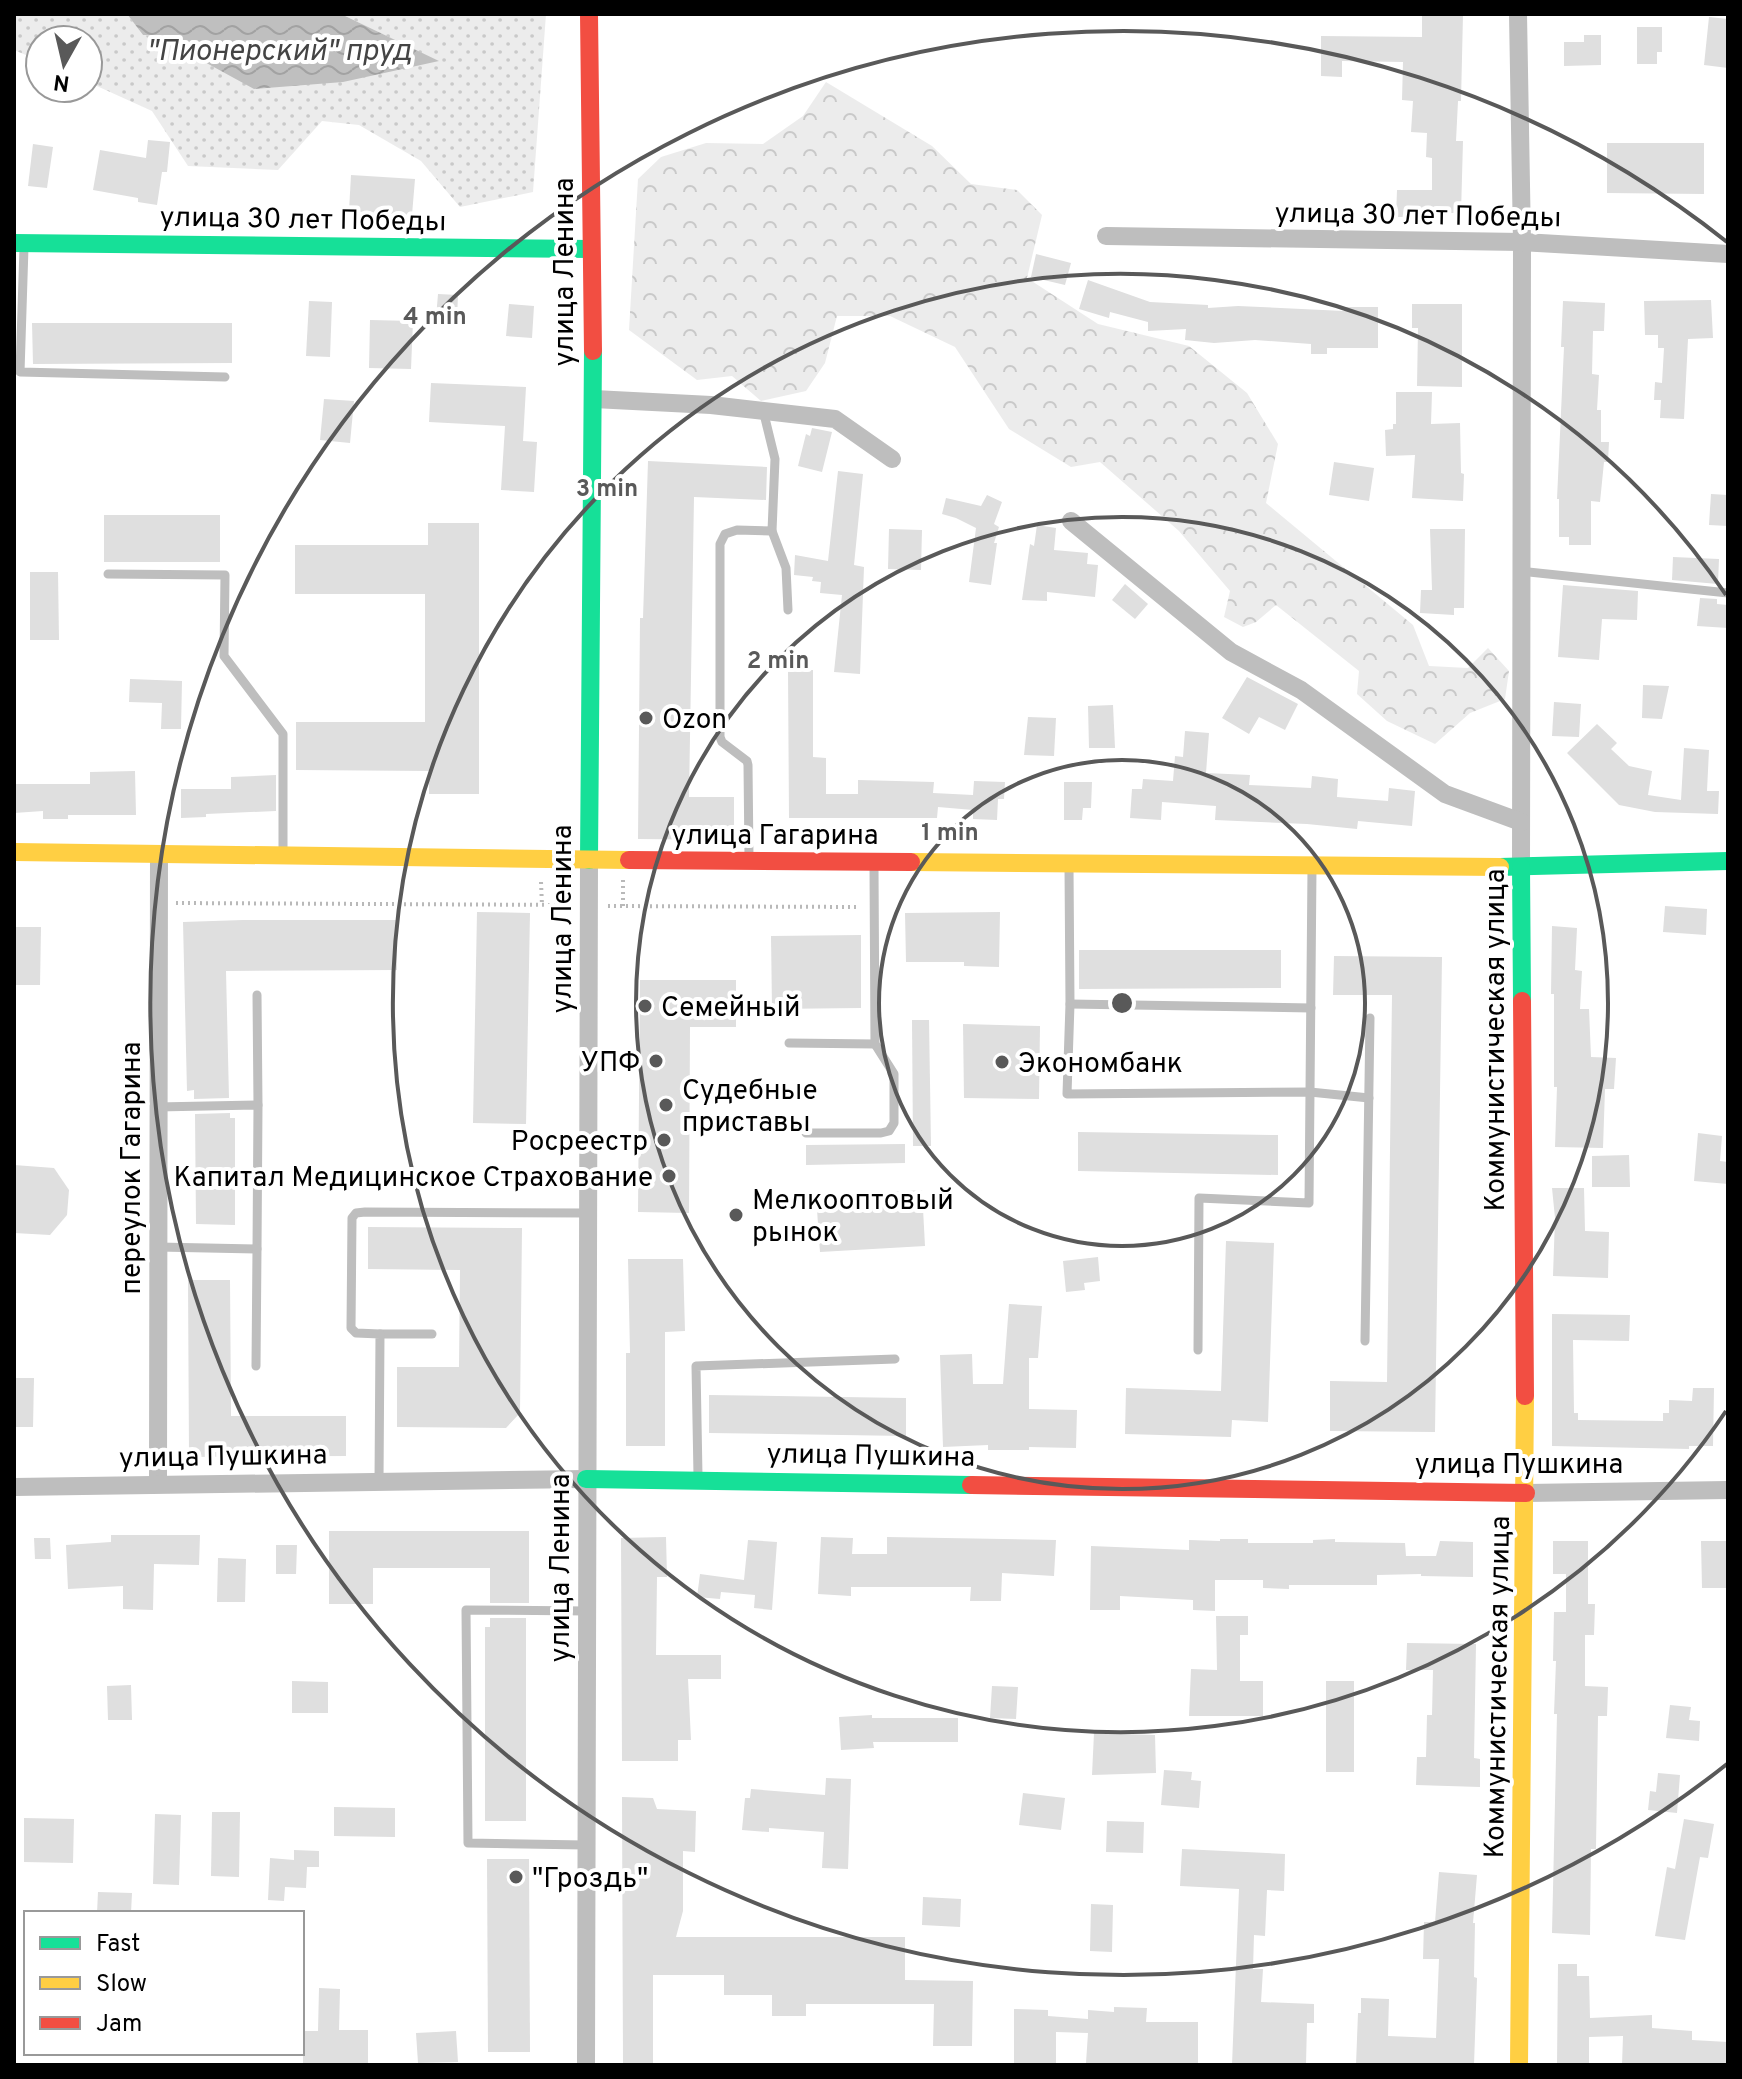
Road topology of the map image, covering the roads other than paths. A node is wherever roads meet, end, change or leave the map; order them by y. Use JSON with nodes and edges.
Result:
{"nodes":[{"id":1,"x":589,"y":14,"type":"edge"},
{"id":2,"x":1518,"y":14,"type":"edge"},
{"id":3,"x":1106,"y":236,"type":"dead end"},
{"id":4,"x":1522,"y":242,"type":"junction"},
{"id":5,"x":19,"y":243,"type":"edge"},
{"id":6,"x":591,"y":249,"type":"junction"},
{"id":7,"x":1728,"y":254,"type":"edge"},
{"id":8,"x":225,"y":377,"type":"dead end"},
{"id":9,"x":594,"y":399,"type":"junction"},
{"id":10,"x":763,"y":410,"type":"junction"},
{"id":11,"x":892,"y":459,"type":"dead end"},
{"id":12,"x":1071,"y":521,"type":"dead end"},
{"id":13,"x":772,"y":531,"type":"junction"},
{"id":14,"x":1519,"y":571,"type":"junction"},
{"id":15,"x":108,"y":574,"type":"dead end"},
{"id":16,"x":1728,"y":593,"type":"edge"},
{"id":17,"x":788,"y":610,"type":"dead end"},
{"id":18,"x":1521,"y":822,"type":"junction"},
{"id":19,"x":14,"y":852,"type":"edge"},
{"id":20,"x":159,"y":854,"type":"junction"},
{"id":21,"x":283,"y":856,"type":"junction"},
{"id":22,"x":589,"y":860,"type":"junction"},
{"id":23,"x":1728,"y":861,"type":"edge"},
{"id":24,"x":749,"y":862,"type":"junction"},
{"id":25,"x":874,"y":863,"type":"junction"},
{"id":26,"x":1069,"y":864,"type":"junction"},
{"id":27,"x":1312,"y":865,"type":"junction"},
{"id":28,"x":1521,"y":867,"type":"junction"},
{"id":29,"x":257,"y":995,"type":"dead end"},
{"id":30,"x":1070,"y":1004,"type":"junction"},
{"id":31,"x":1311,"y":1008,"type":"junction"},
{"id":32,"x":1370,"y":1018,"type":"dead end"},
{"id":33,"x":789,"y":1043,"type":"dead end"},
{"id":34,"x":875,"y":1044,"type":"junction"},
{"id":35,"x":1310,"y":1092,"type":"junction"},
{"id":36,"x":1369,"y":1098,"type":"junction"},
{"id":37,"x":258,"y":1105,"type":"junction"},
{"id":38,"x":157,"y":1107,"type":"junction"},
{"id":39,"x":806,"y":1133,"type":"dead end"},
{"id":40,"x":587,"y":1213,"type":"junction"},
{"id":41,"x":158,"y":1247,"type":"junction"},
{"id":42,"x":257,"y":1249,"type":"junction"},
{"id":43,"x":380,"y":1334,"type":"junction"},
{"id":44,"x":432,"y":1334,"type":"dead end"},
{"id":45,"x":1365,"y":1341,"type":"dead end"},
{"id":46,"x":1198,"y":1350,"type":"dead end"},
{"id":47,"x":895,"y":1359,"type":"dead end"},
{"id":48,"x":256,"y":1366,"type":"dead end"},
{"id":49,"x":586,"y":1479,"type":"junction"},
{"id":50,"x":698,"y":1480,"type":"junction"},
{"id":51,"x":379,"y":1481,"type":"junction"},
{"id":52,"x":158,"y":1483,"type":"junction"},
{"id":53,"x":14,"y":1487,"type":"edge"},
{"id":54,"x":1728,"y":1490,"type":"edge"},
{"id":55,"x":1526,"y":1493,"type":"junction"},
{"id":56,"x":588,"y":1611,"type":"junction"},
{"id":57,"x":585,"y":1845,"type":"junction"},
{"id":58,"x":586,"y":2065,"type":"edge"},
{"id":59,"x":1519,"y":2065,"type":"edge"}],
"edges":[{"from":1,"to":6,"type":"street","name":"улица Ленина"},
{"from":2,"to":4,"type":"street","name":"Коммунистическая улица"},
{"from":3,"to":4,"type":"street","name":"улица 30 лет Победы"},
{"from":4,"to":7,"type":"street","name":"улица 30 лет Победы"},
{"from":4,"to":14,"type":"street","name":"Коммунистическая улица"},
{"from":5,"to":6,"type":"street","name":"улица 30 лет Победы"},
{"from":5,"to":8,"type":"lane"},
{"from":6,"to":9,"type":"street","name":"улица Ленина"},
{"from":9,"to":10,"type":"street"},
{"from":9,"to":22,"type":"street","name":"улица Ленина"},
{"from":10,"to":11,"type":"street"},
{"from":10,"to":13,"type":"lane"},
{"from":12,"to":18,"type":"street"},
{"from":13,"to":17,"type":"lane"},
{"from":13,"to":24,"type":"lane"},
{"from":14,"to":16,"type":"lane"},
{"from":14,"to":18,"type":"street","name":"Коммунистическая улица"},
{"from":15,"to":21,"type":"lane"},
{"from":18,"to":28,"type":"street","name":"Коммунистическая улица"},
{"from":19,"to":20,"type":"street","name":"улица Гагарина"},
{"from":20,"to":21,"type":"street","name":"улица Гагарина"},
{"from":20,"to":38,"type":"street","name":"переулок Гагарина"},
{"from":21,"to":22,"type":"street","name":"улица Гагарина"},
{"from":22,"to":24,"type":"street","name":"улица Гагарина"},
{"from":22,"to":40,"type":"street","name":"улица Ленина"},
{"from":23,"to":28,"type":"street","name":"улица Гагарина"},
{"from":24,"to":25,"type":"street","name":"улица Гагарина"},
{"from":25,"to":26,"type":"street","name":"улица Гагарина"},
{"from":25,"to":34,"type":"lane"},
{"from":26,"to":27,"type":"street","name":"улица Гагарина"},
{"from":26,"to":30,"type":"lane"},
{"from":27,"to":28,"type":"street","name":"улица Гагарина"},
{"from":27,"to":31,"type":"lane"},
{"from":28,"to":55,"type":"street","name":"Коммунистическая улица"},
{"from":29,"to":37,"type":"lane"},
{"from":30,"to":31,"type":"lane"},
{"from":30,"to":35,"type":"lane"},
{"from":31,"to":35,"type":"lane"},
{"from":32,"to":36,"type":"lane"},
{"from":33,"to":34,"type":"lane"},
{"from":34,"to":39,"type":"lane"},
{"from":35,"to":36,"type":"lane"},
{"from":35,"to":46,"type":"lane"},
{"from":36,"to":45,"type":"lane"},
{"from":37,"to":38,"type":"lane"},
{"from":37,"to":42,"type":"lane"},
{"from":38,"to":41,"type":"street","name":"переулок Гагарина"},
{"from":40,"to":43,"type":"lane"},
{"from":40,"to":49,"type":"street","name":"улица Ленина"},
{"from":41,"to":42,"type":"lane"},
{"from":41,"to":52,"type":"street","name":"переулок Гагарина"},
{"from":42,"to":48,"type":"lane"},
{"from":43,"to":44,"type":"lane"},
{"from":43,"to":51,"type":"lane"},
{"from":47,"to":50,"type":"lane"},
{"from":49,"to":50,"type":"street","name":"улица Пушкина"},
{"from":49,"to":51,"type":"street","name":"улица Пушкина"},
{"from":49,"to":56,"type":"street","name":"улица Ленина"},
{"from":50,"to":55,"type":"street","name":"улица Пушкина"},
{"from":51,"to":52,"type":"street","name":"улица Пушкина"},
{"from":52,"to":53,"type":"street","name":"улица Пушкина"},
{"from":54,"to":55,"type":"street","name":"улица Пушкина"},
{"from":55,"to":59,"type":"street","name":"Коммунистическая улица"},
{"from":56,"to":57,"type":"street","name":"улица Ленина"},
{"from":56,"to":57,"type":"lane"},
{"from":57,"to":58,"type":"street","name":"улица Ленина"}]}
